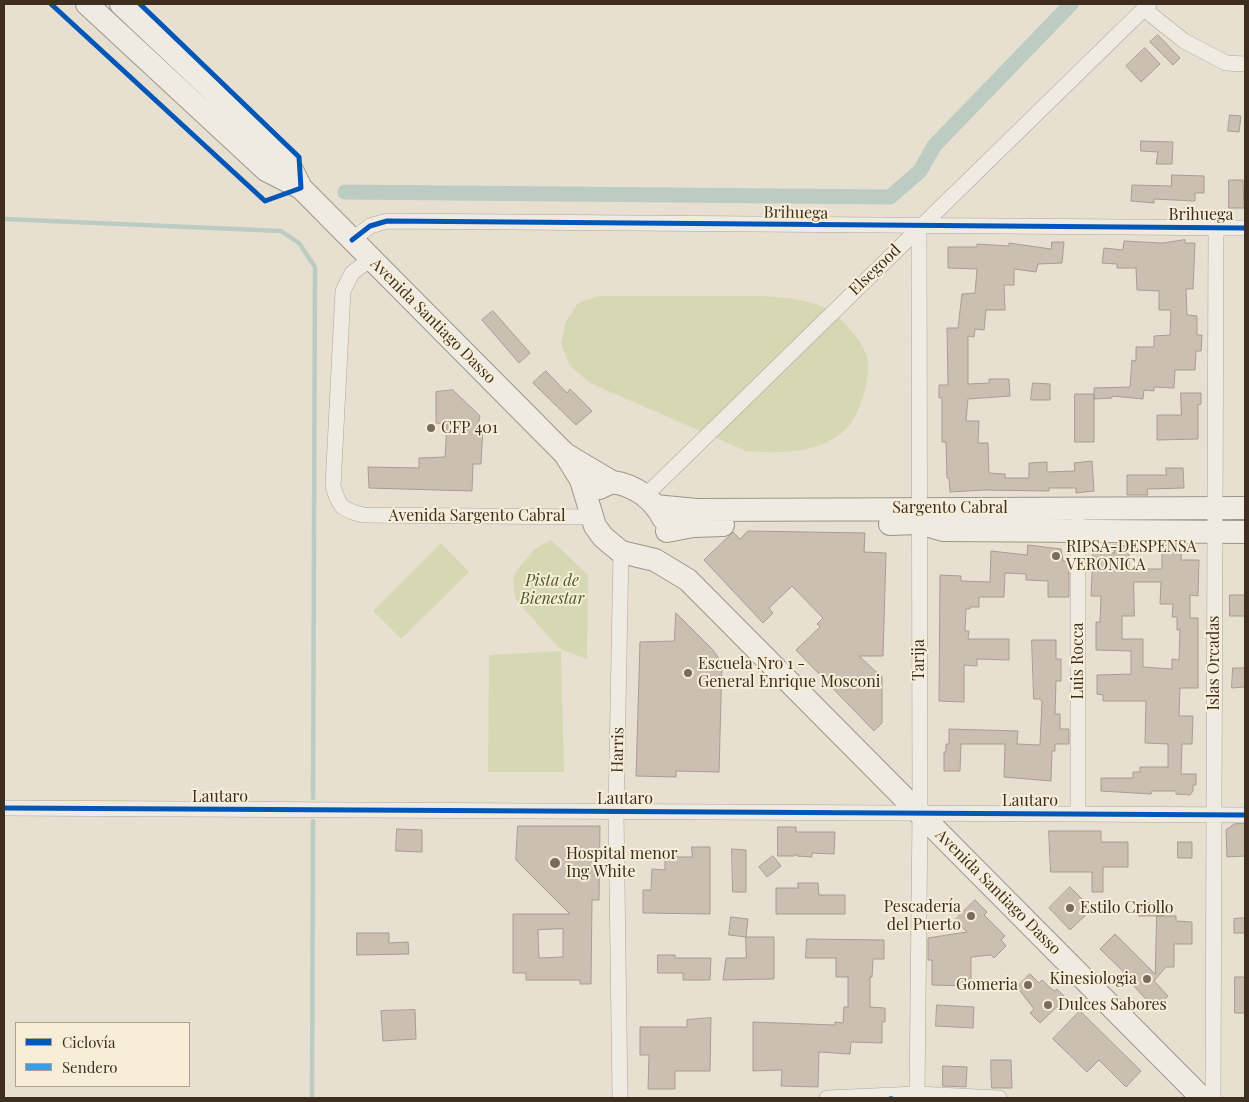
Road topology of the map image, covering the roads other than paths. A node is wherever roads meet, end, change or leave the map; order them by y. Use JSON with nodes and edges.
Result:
{"nodes":[{"id":1,"x":87,"y":4,"type":"edge"},
{"id":2,"x":121,"y":4,"type":"edge"},
{"id":3,"x":1146,"y":6,"type":"edge"},
{"id":4,"x":1245,"y":64,"type":"edge"},
{"id":5,"x":301,"y":188,"type":"junction"},
{"id":6,"x":919,"y":227,"type":"junction"},
{"id":7,"x":1216,"y":228,"type":"junction"},
{"id":8,"x":1245,"y":228,"type":"edge"},
{"id":9,"x":352,"y":240,"type":"junction"},
{"id":10,"x":371,"y":259,"type":"junction"},
{"id":11,"x":565,"y":454,"type":"junction"},
{"id":12,"x":612,"y":482,"type":"junction"},
{"id":13,"x":650,"y":501,"type":"junction"},
{"id":14,"x":1215,"y":508,"type":"junction"},
{"id":15,"x":1245,"y":508,"type":"edge"},
{"id":16,"x":591,"y":512,"type":"junction"},
{"id":17,"x":919,"y":516,"type":"junction"},
{"id":18,"x":1078,"y":519,"type":"junction"},
{"id":19,"x":1215,"y":531,"type":"junction"},
{"id":20,"x":1245,"y":532,"type":"edge"},
{"id":21,"x":666,"y":535,"type":"junction"},
{"id":22,"x":621,"y":552,"type":"junction"},
{"id":23,"x":644,"y":557,"type":"junction"},
{"id":24,"x":688,"y":580,"type":"junction"},
{"id":25,"x":4,"y":808,"type":"edge"},
{"id":26,"x":616,"y":811,"type":"junction"},
{"id":27,"x":920,"y":813,"type":"junction"},
{"id":28,"x":1078,"y":814,"type":"junction"},
{"id":29,"x":1214,"y":815,"type":"junction"},
{"id":30,"x":1245,"y":815,"type":"edge"},
{"id":31,"x":917,"y":1094,"type":"junction"},
{"id":32,"x":620,"y":1098,"type":"edge"},
{"id":33,"x":827,"y":1098,"type":"edge"},
{"id":34,"x":999,"y":1098,"type":"edge"},
{"id":35,"x":1202,"y":1098,"type":"edge"},
{"id":36,"x":1213,"y":1098,"type":"edge"}],
"edges":[{"from":1,"to":5,"type":"main road","name":"Avenida Santiago Dasso"},
{"from":2,"to":5,"type":"main road","name":"Avenida Santiago Dasso"},
{"from":3,"to":4,"type":"street"},
{"from":3,"to":6,"type":"street","name":"Elsegood"},
{"from":5,"to":9,"type":"main road","name":"Avenida Santiago Dasso"},
{"from":6,"to":7,"type":"street","name":"Brihuega"},
{"from":6,"to":9,"type":"street","name":"Brihuega"},
{"from":6,"to":13,"type":"street","name":"Elsegood"},
{"from":6,"to":17,"type":"street","name":"Tarija"},
{"from":7,"to":8,"type":"street","name":"Brihuega"},
{"from":7,"to":14,"type":"street","name":"Islas Orcadas"},
{"from":9,"to":10,"type":"main road","name":"Avenida Santiago Dasso"},
{"from":10,"to":11,"type":"main road","name":"Avenida Santiago Dasso"},
{"from":10,"to":16,"type":"street","name":"Avenida Sargento Cabral"},
{"from":11,"to":12,"type":"main road","name":"Avenida Santiago Dasso"},
{"from":11,"to":16,"type":"main road","name":"Avenida Santiago Dasso"},
{"from":12,"to":13,"type":"main road","name":"Avenida Santiago Dasso"},
{"from":12,"to":16,"type":"main road"},
{"from":13,"to":17,"type":"main road","name":"Sargento Cabral"},
{"from":13,"to":21,"type":"main road","name":"Avenida Santiago Dasso"},
{"from":14,"to":15,"type":"main road","name":"Sargento Cabral"},
{"from":14,"to":18,"type":"main road","name":"Sargento Cabral"},
{"from":14,"to":19,"type":"street","name":"Islas Orcadas"},
{"from":16,"to":22,"type":"main road","name":"Avenida Santiago Dasso"},
{"from":17,"to":18,"type":"main road","name":"Sargento Cabral"},
{"from":17,"to":21,"type":"main road","name":"Sargento Cabral"},
{"from":17,"to":27,"type":"street","name":"Tarija"},
{"from":18,"to":19,"type":"main road","name":"Sargento Cabral"},
{"from":18,"to":28,"type":"street","name":"Luis Rocca"},
{"from":19,"to":20,"type":"main road","name":"Sargento Cabral"},
{"from":19,"to":29,"type":"street","name":"Islas Orcadas"},
{"from":21,"to":23,"type":"main road"},
{"from":21,"to":24,"type":"main road","name":"Avenida Santiago Dasso"},
{"from":22,"to":23,"type":"main road","name":"Avenida Santiago Dasso"},
{"from":22,"to":26,"type":"street","name":"Harris"},
{"from":23,"to":24,"type":"main road","name":"Avenida Santiago Dasso"},
{"from":24,"to":27,"type":"main road","name":"Avenida Santiago Dasso"},
{"from":25,"to":26,"type":"street","name":"Lautaro"},
{"from":26,"to":27,"type":"street","name":"Lautaro"},
{"from":26,"to":32,"type":"street","name":"Harris"},
{"from":27,"to":28,"type":"street","name":"Lautaro"},
{"from":27,"to":31,"type":"street","name":"Tarija"},
{"from":27,"to":35,"type":"main road","name":"Avenida Santiago Dasso"},
{"from":28,"to":29,"type":"street","name":"Lautaro"},
{"from":29,"to":30,"type":"street","name":"Lautaro"},
{"from":29,"to":36,"type":"street","name":"Islas Orcadas"},
{"from":31,"to":33,"type":"street"},
{"from":31,"to":34,"type":"street"}]}
